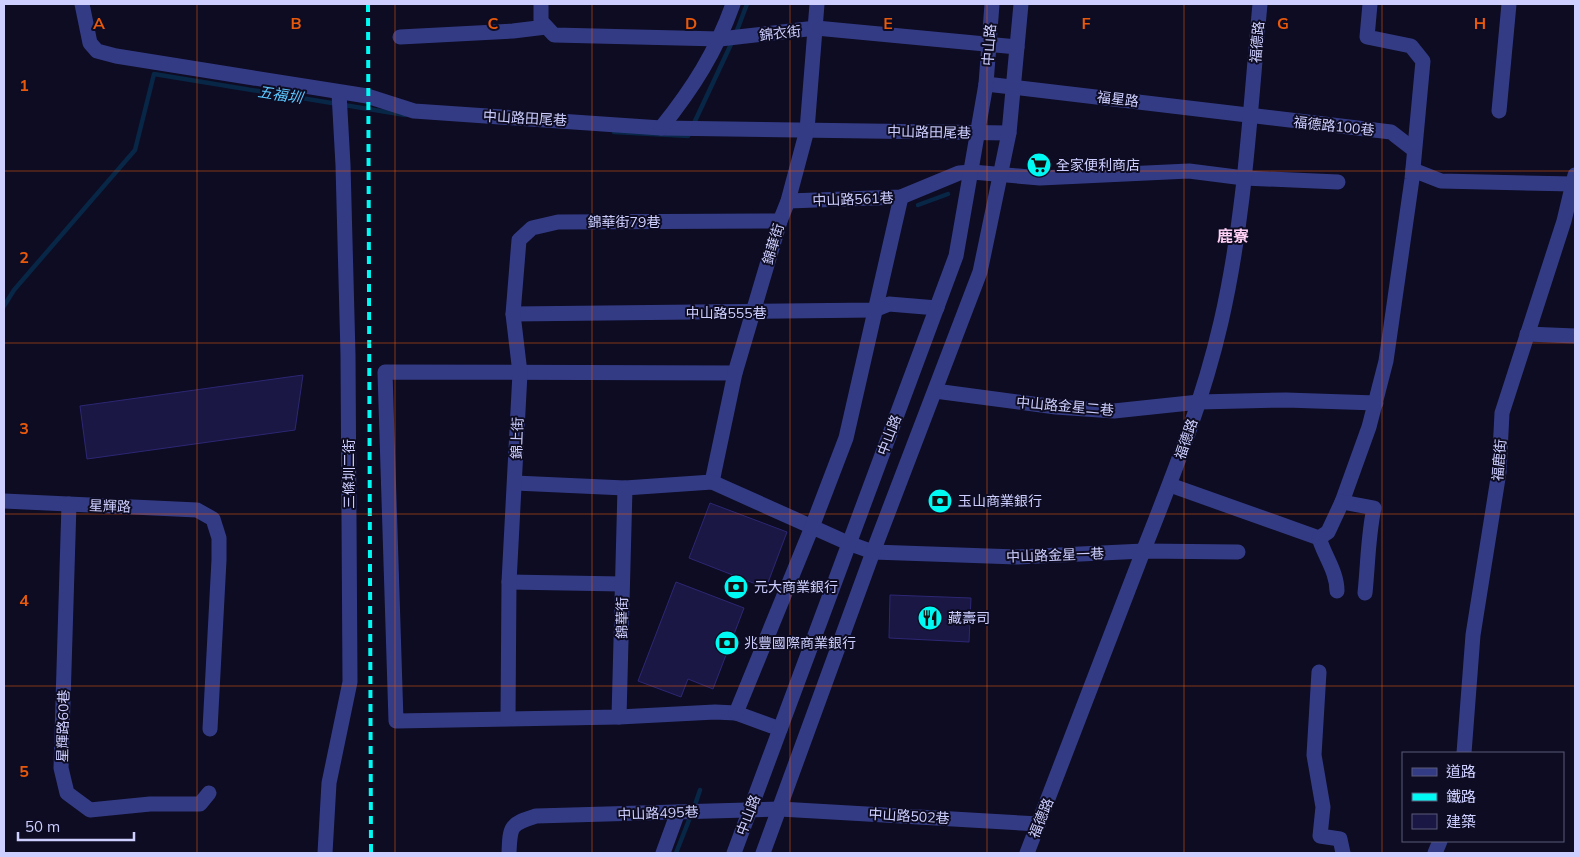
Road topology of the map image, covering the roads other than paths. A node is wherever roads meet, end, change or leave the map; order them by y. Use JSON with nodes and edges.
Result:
{"nodes":[{"id":1,"x":82,"y":4,"type":"edge"},
{"id":2,"x":541,"y":4,"type":"edge"},
{"id":3,"x":733,"y":4,"type":"edge"},
{"id":4,"x":817,"y":4,"type":"edge"},
{"id":5,"x":992,"y":4,"type":"edge"},
{"id":6,"x":1021,"y":4,"type":"edge"},
{"id":7,"x":1260,"y":4,"type":"edge"},
{"id":8,"x":1370,"y":4,"type":"edge"},
{"id":9,"x":1509,"y":4,"type":"edge"},
{"id":10,"x":546,"y":27,"type":"junction"},
{"id":11,"x":816,"y":28,"type":"junction"},
{"id":12,"x":400,"y":37,"type":"dead end"},
{"id":13,"x":720,"y":39,"type":"junction"},
{"id":14,"x":988,"y":44,"type":"junction"},
{"id":15,"x":1017,"y":47,"type":"junction"},
{"id":16,"x":986,"y":84,"type":"junction"},
{"id":17,"x":1013,"y":86,"type":"junction"},
{"id":18,"x":339,"y":100,"type":"junction"},
{"id":19,"x":1499,"y":111,"type":"dead end"},
{"id":20,"x":1250,"y":116,"type":"junction"},
{"id":21,"x":661,"y":128,"type":"junction"},
{"id":22,"x":807,"y":130,"type":"junction"},
{"id":23,"x":979,"y":133,"type":"junction"},
{"id":24,"x":1009,"y":133,"type":"junction"},
{"id":25,"x":1413,"y":149,"type":"junction"},
{"id":26,"x":1413,"y":170,"type":"junction"},
{"id":27,"x":972,"y":172,"type":"junction"},
{"id":28,"x":1002,"y":174,"type":"junction"},
{"id":29,"x":1244,"y":178,"type":"junction"},
{"id":30,"x":1574,"y":179,"type":"edge"},
{"id":31,"x":1338,"y":182,"type":"dead end"},
{"id":32,"x":901,"y":197,"type":"junction"},
{"id":33,"x":788,"y":200,"type":"junction"},
{"id":34,"x":780,"y":221,"type":"junction"},
{"id":35,"x":936,"y":308,"type":"junction"},
{"id":36,"x":874,"y":310,"type":"junction"},
{"id":37,"x":753,"y":313,"type":"junction"},
{"id":38,"x":513,"y":314,"type":"junction"},
{"id":39,"x":1527,"y":334,"type":"junction"},
{"id":40,"x":1575,"y":336,"type":"edge"},
{"id":41,"x":520,"y":373,"type":"junction"},
{"id":42,"x":735,"y":373,"type":"junction"},
{"id":43,"x":935,"y":391,"type":"junction"},
{"id":44,"x":1199,"y":402,"type":"junction"},
{"id":45,"x":1376,"y":403,"type":"junction"},
{"id":46,"x":712,"y":482,"type":"junction"},
{"id":47,"x":515,"y":483,"type":"junction"},
{"id":48,"x":1170,"y":485,"type":"junction"},
{"id":49,"x":625,"y":488,"type":"junction"},
{"id":50,"x":4,"y":501,"type":"edge"},
{"id":51,"x":1342,"y":502,"type":"junction"},
{"id":52,"x":69,"y":504,"type":"junction"},
{"id":53,"x":812,"y":527,"type":"junction"},
{"id":54,"x":1320,"y":538,"type":"junction"},
{"id":55,"x":848,"y":543,"type":"junction"},
{"id":56,"x":1144,"y":551,"type":"junction"},
{"id":57,"x":872,"y":552,"type":"junction"},
{"id":58,"x":1238,"y":552,"type":"dead end"},
{"id":59,"x":509,"y":582,"type":"junction"},
{"id":60,"x":622,"y":584,"type":"junction"},
{"id":61,"x":1337,"y":591,"type":"dead end"},
{"id":62,"x":1365,"y":593,"type":"dead end"},
{"id":63,"x":1319,"y":672,"type":"dead end"},
{"id":64,"x":736,"y":713,"type":"junction"},
{"id":65,"x":619,"y":717,"type":"junction"},
{"id":66,"x":508,"y":718,"type":"junction"},
{"id":67,"x":210,"y":729,"type":"dead end"},
{"id":68,"x":780,"y":729,"type":"junction"},
{"id":69,"x":1464,"y":752,"type":"edge"},
{"id":70,"x":209,"y":793,"type":"dead end"},
{"id":71,"x":751,"y":809,"type":"junction"},
{"id":72,"x":780,"y":809,"type":"junction"},
{"id":73,"x":678,"y":812,"type":"junction"},
{"id":74,"x":1038,"y":824,"type":"junction"},
{"id":75,"x":325,"y":853,"type":"edge"},
{"id":76,"x":509,"y":853,"type":"edge"},
{"id":77,"x":663,"y":853,"type":"edge"},
{"id":78,"x":734,"y":853,"type":"edge"},
{"id":79,"x":763,"y":853,"type":"edge"},
{"id":80,"x":1027,"y":853,"type":"edge"},
{"id":81,"x":1343,"y":853,"type":"edge"}],
"edges":[{"from":1,"to":18,"type":"street","name":"中山路田尾巷"},
{"from":2,"to":10,"type":"street"},
{"from":3,"to":13,"type":"street"},
{"from":4,"to":11,"type":"street","name":"錦華街"},
{"from":5,"to":14,"type":"street","name":"中山路"},
{"from":6,"to":15,"type":"street","name":"中山路"},
{"from":7,"to":20,"type":"street","name":"福德路"},
{"from":8,"to":25,"type":"street"},
{"from":9,"to":19,"type":"street"},
{"from":10,"to":12,"type":"street","name":"錦衣街"},
{"from":10,"to":13,"type":"street","name":"錦衣街"},
{"from":11,"to":13,"type":"street","name":"錦衣街"},
{"from":11,"to":14,"type":"street","name":"錦衣街"},
{"from":11,"to":22,"type":"street","name":"錦華街"},
{"from":13,"to":21,"type":"street"},
{"from":14,"to":15,"type":"street","name":"錦衣街"},
{"from":14,"to":16,"type":"street","name":"中山路"},
{"from":15,"to":17,"type":"street","name":"中山路"},
{"from":16,"to":17,"type":"street","name":"福星路"},
{"from":16,"to":23,"type":"street","name":"中山路"},
{"from":17,"to":20,"type":"street","name":"福星路"},
{"from":17,"to":24,"type":"street","name":"中山路"},
{"from":18,"to":21,"type":"street","name":"中山路田尾巷"},
{"from":18,"to":75,"type":"street","name":"三條圳二街"},
{"from":20,"to":25,"type":"street","name":"福德路100巷"},
{"from":20,"to":29,"type":"street","name":"福德路"},
{"from":21,"to":22,"type":"street","name":"中山路田尾巷"},
{"from":22,"to":23,"type":"street","name":"中山路田尾巷"},
{"from":22,"to":33,"type":"street","name":"錦華街"},
{"from":23,"to":24,"type":"street","name":"中山路田尾巷"},
{"from":23,"to":27,"type":"street","name":"中山路"},
{"from":24,"to":28,"type":"street","name":"中山路"},
{"from":25,"to":26,"type":"street"},
{"from":26,"to":30,"type":"street"},
{"from":26,"to":45,"type":"street"},
{"from":27,"to":28,"type":"street"},
{"from":27,"to":32,"type":"street","name":"中山路561巷"},
{"from":27,"to":35,"type":"street","name":"中山路"},
{"from":28,"to":29,"type":"street"},
{"from":28,"to":43,"type":"street","name":"中山路"},
{"from":29,"to":31,"type":"street"},
{"from":29,"to":44,"type":"street","name":"福德路"},
{"from":30,"to":39,"type":"street","name":"福鹿街"},
{"from":32,"to":33,"type":"street","name":"中山路561巷"},
{"from":32,"to":36,"type":"street"},
{"from":33,"to":34,"type":"street","name":"錦華街"},
{"from":34,"to":37,"type":"street","name":"錦華街"},
{"from":34,"to":38,"type":"street","name":"錦華街79巷"},
{"from":35,"to":36,"type":"street","name":"中山路555巷"},
{"from":35,"to":55,"type":"street","name":"中山路"},
{"from":36,"to":37,"type":"street","name":"中山路555巷"},
{"from":36,"to":53,"type":"street"},
{"from":37,"to":38,"type":"street","name":"中山路555巷"},
{"from":37,"to":42,"type":"street","name":"錦華街"},
{"from":38,"to":41,"type":"street","name":"錦上街"},
{"from":39,"to":40,"type":"street"},
{"from":39,"to":69,"type":"street","name":"福鹿街"},
{"from":41,"to":42,"type":"street"},
{"from":41,"to":47,"type":"street","name":"錦上街"},
{"from":41,"to":66,"type":"street"},
{"from":42,"to":46,"type":"street","name":"錦華街"},
{"from":43,"to":44,"type":"street","name":"中山路金星二巷"},
{"from":43,"to":57,"type":"street","name":"中山路"},
{"from":44,"to":45,"type":"street","name":"中山路金星二巷"},
{"from":44,"to":48,"type":"street","name":"福德路"},
{"from":45,"to":51,"type":"street"},
{"from":46,"to":49,"type":"street"},
{"from":46,"to":53,"type":"street"},
{"from":47,"to":49,"type":"street"},
{"from":47,"to":59,"type":"street","name":"錦上街"},
{"from":48,"to":54,"type":"street"},
{"from":48,"to":56,"type":"street","name":"福德路"},
{"from":49,"to":60,"type":"street","name":"錦華街"},
{"from":50,"to":52,"type":"street","name":"星輝路"},
{"from":51,"to":54,"type":"street"},
{"from":51,"to":62,"type":"street"},
{"from":52,"to":67,"type":"street","name":"星輝路"},
{"from":52,"to":70,"type":"street","name":"星輝路60巷"},
{"from":53,"to":55,"type":"street"},
{"from":53,"to":64,"type":"street"},
{"from":54,"to":61,"type":"street"},
{"from":55,"to":57,"type":"street"},
{"from":55,"to":68,"type":"street","name":"中山路"},
{"from":56,"to":57,"type":"street","name":"中山路金星一巷"},
{"from":56,"to":58,"type":"street","name":"中山路金星一巷"},
{"from":56,"to":74,"type":"street","name":"福德路"},
{"from":57,"to":72,"type":"street","name":"中山路"},
{"from":59,"to":60,"type":"street"},
{"from":59,"to":66,"type":"street","name":"錦上街"},
{"from":60,"to":65,"type":"street","name":"錦華街"},
{"from":63,"to":81,"type":"street"},
{"from":64,"to":65,"type":"street"},
{"from":64,"to":68,"type":"street"},
{"from":65,"to":66,"type":"street"},
{"from":68,"to":71,"type":"street","name":"中山路"},
{"from":71,"to":72,"type":"street","name":"中山路495巷"},
{"from":71,"to":73,"type":"street","name":"中山路495巷"},
{"from":71,"to":78,"type":"street","name":"中山路"},
{"from":72,"to":74,"type":"street","name":"中山路502巷"},
{"from":72,"to":79,"type":"street","name":"中山路"},
{"from":73,"to":76,"type":"street","name":"中山路495巷"},
{"from":73,"to":77,"type":"street"},
{"from":74,"to":80,"type":"street","name":"福德路"}]}
